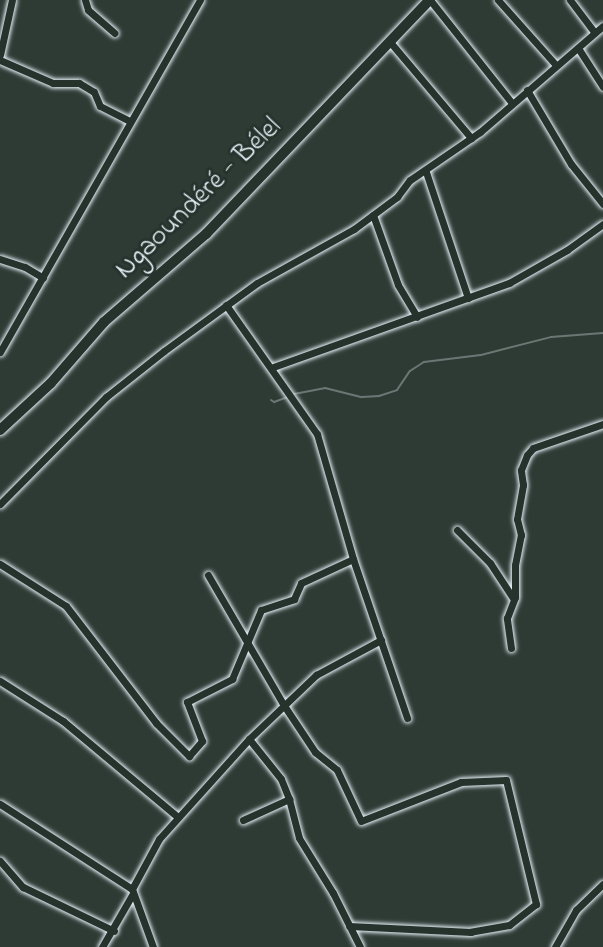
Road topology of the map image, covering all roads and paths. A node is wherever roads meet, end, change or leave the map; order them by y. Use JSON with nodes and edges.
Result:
{"nodes":[{"id":1,"x":12,"y":0,"type":"edge"},
{"id":2,"x":85,"y":0,"type":"edge"},
{"id":3,"x":200,"y":0,"type":"edge"},
{"id":4,"x":430,"y":0,"type":"edge"},
{"id":5,"x":498,"y":0,"type":"edge"},
{"id":6,"x":570,"y":0,"type":"edge"},
{"id":7,"x":603,"y":26,"type":"edge"},
{"id":8,"x":114,"y":33,"type":"dead end"},
{"id":9,"x":595,"y":33,"type":"junction"},
{"id":10,"x":390,"y":42,"type":"junction"},
{"id":11,"x":578,"y":48,"type":"junction"},
{"id":12,"x":0,"y":57,"type":"edge"},
{"id":13,"x":556,"y":65,"type":"junction"},
{"id":14,"x":603,"y":87,"type":"edge"},
{"id":15,"x":527,"y":90,"type":"junction"},
{"id":16,"x":512,"y":103,"type":"junction"},
{"id":17,"x":129,"y":121,"type":"junction"},
{"id":18,"x":471,"y":138,"type":"junction"},
{"id":19,"x":426,"y":172,"type":"junction"},
{"id":20,"x":603,"y":204,"type":"edge"},
{"id":21,"x":373,"y":215,"type":"junction"},
{"id":22,"x":603,"y":224,"type":"edge"},
{"id":23,"x":0,"y":259,"type":"edge"},
{"id":24,"x":43,"y":278,"type":"junction"},
{"id":25,"x":468,"y":298,"type":"junction"},
{"id":26,"x":226,"y":305,"type":"junction"},
{"id":27,"x":417,"y":317,"type":"junction"},
{"id":28,"x":0,"y":352,"type":"edge"},
{"id":29,"x":273,"y":367,"type":"junction"},
{"id":30,"x":603,"y":424,"type":"edge"},
{"id":31,"x":0,"y":430,"type":"edge"},
{"id":32,"x":0,"y":504,"type":"edge"},
{"id":33,"x":457,"y":530,"type":"dead end"},
{"id":34,"x":353,"y":559,"type":"junction"},
{"id":35,"x":0,"y":564,"type":"edge"},
{"id":36,"x":208,"y":575,"type":"dead end"},
{"id":37,"x":514,"y":600,"type":"junction"},
{"id":38,"x":381,"y":640,"type":"junction"},
{"id":39,"x":247,"y":642,"type":"junction"},
{"id":40,"x":511,"y":648,"type":"dead end"},
{"id":41,"x":0,"y":681,"type":"edge"},
{"id":42,"x":283,"y":704,"type":"junction"},
{"id":43,"x":407,"y":718,"type":"dead end"},
{"id":44,"x":249,"y":739,"type":"junction"},
{"id":45,"x":289,"y":799,"type":"junction"},
{"id":46,"x":0,"y":804,"type":"edge"},
{"id":47,"x":178,"y":817,"type":"junction"},
{"id":48,"x":243,"y":820,"type":"dead end"},
{"id":49,"x":0,"y":861,"type":"edge"},
{"id":50,"x":603,"y":884,"type":"edge"},
{"id":51,"x":132,"y":892,"type":"junction"},
{"id":52,"x":349,"y":926,"type":"junction"},
{"id":53,"x":113,"y":930,"type":"junction"},
{"id":54,"x":102,"y":947,"type":"edge"},
{"id":55,"x":153,"y":947,"type":"edge"},
{"id":56,"x":360,"y":947,"type":"edge"},
{"id":57,"x":555,"y":947,"type":"edge"}],
"edges":[{"from":1,"to":12,"type":"street"},
{"from":2,"to":8,"type":"street"},
{"from":3,"to":17,"type":"street"},
{"from":4,"to":10,"type":"main road","name":"Ngaoundéré - Bélel"},
{"from":4,"to":16,"type":"street"},
{"from":5,"to":13,"type":"street"},
{"from":6,"to":9,"type":"street"},
{"from":7,"to":9,"type":"street"},
{"from":9,"to":11,"type":"street"},
{"from":10,"to":18,"type":"street"},
{"from":10,"to":31,"type":"main road","name":"Ngaoundéré - Bélel"},
{"from":11,"to":13,"type":"street"},
{"from":11,"to":14,"type":"street"},
{"from":12,"to":17,"type":"street"},
{"from":13,"to":15,"type":"street"},
{"from":15,"to":16,"type":"street"},
{"from":15,"to":20,"type":"street"},
{"from":16,"to":18,"type":"street"},
{"from":17,"to":24,"type":"street"},
{"from":18,"to":19,"type":"street"},
{"from":19,"to":21,"type":"street"},
{"from":19,"to":25,"type":"street"},
{"from":21,"to":26,"type":"street"},
{"from":21,"to":27,"type":"street"},
{"from":22,"to":25,"type":"street"},
{"from":23,"to":24,"type":"street"},
{"from":24,"to":28,"type":"street"},
{"from":25,"to":27,"type":"street"},
{"from":26,"to":29,"type":"street"},
{"from":26,"to":32,"type":"street"},
{"from":27,"to":29,"type":"street"},
{"from":29,"to":34,"type":"street"},
{"from":30,"to":37,"type":"street"},
{"from":33,"to":37,"type":"street"},
{"from":34,"to":38,"type":"street"},
{"from":34,"to":39,"type":"street"},
{"from":35,"to":39,"type":"street"},
{"from":36,"to":39,"type":"street"},
{"from":37,"to":40,"type":"street"},
{"from":38,"to":42,"type":"street"},
{"from":38,"to":43,"type":"street"},
{"from":39,"to":42,"type":"street"},
{"from":41,"to":47,"type":"street"},
{"from":42,"to":44,"type":"street"},
{"from":42,"to":52,"type":"street"},
{"from":44,"to":45,"type":"street"},
{"from":44,"to":47,"type":"street"},
{"from":45,"to":48,"type":"street"},
{"from":45,"to":52,"type":"street"},
{"from":46,"to":51,"type":"street"},
{"from":47,"to":51,"type":"street"},
{"from":49,"to":53,"type":"street"},
{"from":50,"to":57,"type":"street"},
{"from":51,"to":53,"type":"street"},
{"from":51,"to":55,"type":"street"},
{"from":52,"to":56,"type":"street"},
{"from":53,"to":54,"type":"street"}]}
